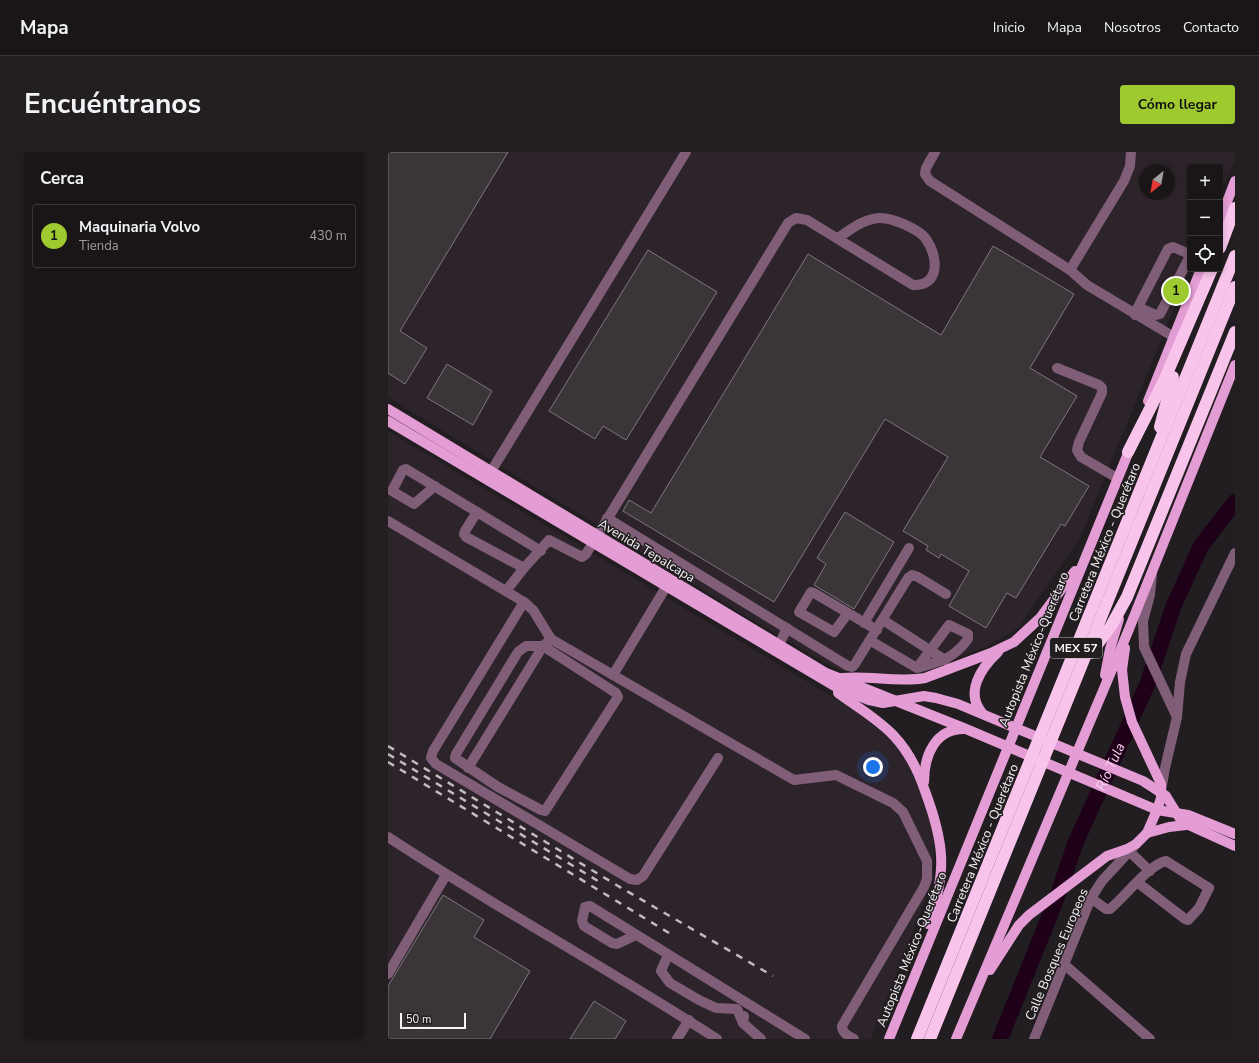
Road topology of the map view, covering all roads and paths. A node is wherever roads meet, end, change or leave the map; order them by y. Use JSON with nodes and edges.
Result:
{"nodes":[{"id":1,"x":686,"y":152,"type":"edge"},
{"id":2,"x":935,"y":152,"type":"edge"},
{"id":3,"x":1131,"y":152,"type":"edge"},
{"id":4,"x":1235,"y":181,"type":"edge"},
{"id":5,"x":1235,"y":208,"type":"edge"},
{"id":6,"x":1223,"y":212,"type":"edge"},
{"id":7,"x":838,"y":238,"type":"junction"},
{"id":8,"x":1223,"y":240,"type":"edge"},
{"id":9,"x":1235,"y":256,"type":"edge"},
{"id":10,"x":1070,"y":270,"type":"junction"},
{"id":11,"x":1200,"y":272,"type":"edge"},
{"id":12,"x":1211,"y":272,"type":"edge"},
{"id":13,"x":1235,"y":287,"type":"edge"},
{"id":14,"x":1136,"y":311,"type":"junction"},
{"id":15,"x":1190,"y":322,"type":"junction"},
{"id":16,"x":1235,"y":332,"type":"edge"},
{"id":17,"x":1174,"y":337,"type":"junction"},
{"id":18,"x":1235,"y":365,"type":"edge"},
{"id":19,"x":1057,"y":368,"type":"dead end"},
{"id":20,"x":388,"y":409,"type":"edge"},
{"id":21,"x":388,"y":421,"type":"edge"},
{"id":22,"x":1157,"y":451,"type":"junction"},
{"id":23,"x":1128,"y":452,"type":"junction"},
{"id":24,"x":488,"y":476,"type":"junction"},
{"id":25,"x":1117,"y":478,"type":"junction"},
{"id":26,"x":435,"y":486,"type":"dead end"},
{"id":27,"x":477,"y":512,"type":"junction"},
{"id":28,"x":607,"y":518,"type":"junction"},
{"id":29,"x":388,"y":521,"type":"edge"},
{"id":30,"x":595,"y":539,"type":"junction"},
{"id":31,"x":909,"y":548,"type":"dead end"},
{"id":32,"x":541,"y":551,"type":"junction"},
{"id":33,"x":1235,"y":553,"type":"edge"},
{"id":34,"x":1084,"y":557,"type":"junction"},
{"id":35,"x":1232,"y":566,"type":"edge"},
{"id":36,"x":524,"y":568,"type":"junction"},
{"id":37,"x":1152,"y":572,"type":"junction"},
{"id":38,"x":666,"y":587,"type":"junction"},
{"id":39,"x":506,"y":591,"type":"junction"},
{"id":40,"x":946,"y":594,"type":"dead end"},
{"id":41,"x":524,"y":602,"type":"junction"},
{"id":42,"x":1125,"y":602,"type":"junction"},
{"id":43,"x":848,"y":613,"type":"junction"},
{"id":44,"x":883,"y":620,"type":"junction"},
{"id":45,"x":864,"y":622,"type":"junction"},
{"id":46,"x":787,"y":628,"type":"junction"},
{"id":47,"x":877,"y":630,"type":"junction"},
{"id":48,"x":1127,"y":634,"type":"junction"},
{"id":49,"x":871,"y":641,"type":"junction"},
{"id":50,"x":547,"y":643,"type":"junction"},
{"id":51,"x":779,"y":645,"type":"junction"},
{"id":52,"x":1003,"y":648,"type":"junction"},
{"id":53,"x":930,"y":650,"type":"junction"},
{"id":54,"x":945,"y":660,"type":"junction"},
{"id":55,"x":1084,"y":662,"type":"junction"},
{"id":56,"x":917,"y":668,"type":"junction"},
{"id":57,"x":613,"y":676,"type":"junction"},
{"id":58,"x":838,"y":678,"type":"junction"},
{"id":59,"x":823,"y":681,"type":"junction"},
{"id":60,"x":1103,"y":691,"type":"junction"},
{"id":61,"x":898,"y":702,"type":"junction"},
{"id":62,"x":985,"y":715,"type":"junction"},
{"id":63,"x":1177,"y":717,"type":"junction"},
{"id":64,"x":966,"y":729,"type":"junction"},
{"id":65,"x":718,"y":758,"type":"dead end"},
{"id":66,"x":468,"y":768,"type":"junction"},
{"id":67,"x":926,"y":792,"type":"junction"},
{"id":68,"x":1161,"y":792,"type":"junction"},
{"id":69,"x":1157,"y":810,"type":"junction"},
{"id":70,"x":1175,"y":813,"type":"junction"},
{"id":71,"x":1186,"y":825,"type":"junction"},
{"id":72,"x":1147,"y":833,"type":"junction"},
{"id":73,"x":1235,"y":834,"type":"edge"},
{"id":74,"x":388,"y":837,"type":"edge"},
{"id":75,"x":1235,"y":846,"type":"edge"},
{"id":76,"x":1133,"y":848,"type":"junction"},
{"id":77,"x":1150,"y":871,"type":"junction"},
{"id":78,"x":446,"y":875,"type":"junction"},
{"id":79,"x":1137,"y":882,"type":"junction"},
{"id":80,"x":1091,"y":898,"type":"junction"},
{"id":81,"x":636,"y":935,"type":"junction"},
{"id":82,"x":668,"y":955,"type":"junction"},
{"id":83,"x":1065,"y":965,"type":"junction"},
{"id":84,"x":388,"y":974,"type":"edge"},
{"id":85,"x":914,"y":978,"type":"junction"},
{"id":86,"x":975,"y":993,"type":"junction"},
{"id":87,"x":744,"y":1002,"type":"junction"},
{"id":88,"x":689,"y":1020,"type":"junction"},
{"id":89,"x":743,"y":1023,"type":"junction"},
{"id":90,"x":677,"y":1039,"type":"edge"},
{"id":91,"x":717,"y":1039,"type":"edge"},
{"id":92,"x":761,"y":1039,"type":"edge"},
{"id":93,"x":805,"y":1039,"type":"edge"},
{"id":94,"x":854,"y":1039,"type":"edge"},
{"id":95,"x":890,"y":1039,"type":"edge"},
{"id":96,"x":917,"y":1039,"type":"edge"},
{"id":97,"x":930,"y":1039,"type":"edge"},
{"id":98,"x":956,"y":1039,"type":"edge"},
{"id":99,"x":1034,"y":1039,"type":"edge"},
{"id":100,"x":1150,"y":1039,"type":"edge"}],
"edges":[{"from":1,"to":24,"type":"street"},
{"from":2,"to":10,"type":"street"},
{"from":3,"to":10,"type":"street"},
{"from":4,"to":6,"type":"main road"},
{"from":5,"to":8,"type":"highway"},
{"from":7,"to":7,"type":"street"},
{"from":7,"to":28,"type":"street"},
{"from":9,"to":22,"type":"highway","name":"Carretera México - Querétaro","number":"MEX 57"},
{"from":10,"to":14,"type":"street"},
{"from":11,"to":17,"type":"main road","name":"Autopista México-Querétaro"},
{"from":12,"to":15,"type":"highway"},
{"from":13,"to":55,"type":"highway","name":"Carretera México - Querétaro","number":"MEX 57"},
{"from":14,"to":14,"type":"street"},
{"from":14,"to":17,"type":"street"},
{"from":15,"to":22,"type":"highway"},
{"from":15,"to":23,"type":"highway"},
{"from":16,"to":42,"type":"highway"},
{"from":17,"to":23,"type":"main road","name":"Autopista México-Querétaro"},
{"from":18,"to":37,"type":"main road"},
{"from":19,"to":25,"type":"street"},
{"from":20,"to":24,"type":"main road","name":"Avenida Tepalcapa"},
{"from":21,"to":24,"type":"main road","name":"Avenida Tepalcapa"},
{"from":22,"to":96,"type":"highway","name":"Carretera México - Querétaro","number":"MEX 57"},
{"from":23,"to":25,"type":"main road","name":"Autopista México-Querétaro"},
{"from":24,"to":30,"type":"main road","name":"Avenida Tepalcapa"},
{"from":25,"to":34,"type":"main road","name":"Autopista México-Querétaro"},
{"from":26,"to":27,"type":"street"},
{"from":27,"to":32,"type":"street"},
{"from":27,"to":36,"type":"street"},
{"from":28,"to":30,"type":"street"},
{"from":28,"to":46,"type":"street"},
{"from":29,"to":39,"type":"street"},
{"from":30,"to":32,"type":"street"},
{"from":30,"to":38,"type":"main road","name":"Avenida Tepalcapa"},
{"from":30,"to":51,"type":"main road","name":"Avenida Tepalcapa"},
{"from":31,"to":45,"type":"street"},
{"from":32,"to":36,"type":"street"},
{"from":33,"to":35,"type":"street"},
{"from":34,"to":52,"type":"main road"},
{"from":34,"to":85,"type":"main road","name":"Autopista México-Querétaro"},
{"from":35,"to":63,"type":"street"},
{"from":36,"to":39,"type":"street"},
{"from":37,"to":48,"type":"main road"},
{"from":37,"to":63,"type":"street"},
{"from":38,"to":57,"type":"street"},
{"from":38,"to":59,"type":"main road","name":"Avenida Tepalcapa"},
{"from":39,"to":41,"type":"street"},
{"from":40,"to":44,"type":"street"},
{"from":41,"to":50,"type":"street"},
{"from":41,"to":65,"type":"street"},
{"from":42,"to":55,"type":"highway"},
{"from":42,"to":60,"type":"main road"},
{"from":43,"to":43,"type":"street"},
{"from":43,"to":45,"type":"street"},
{"from":44,"to":47,"type":"street"},
{"from":44,"to":53,"type":"street"},
{"from":45,"to":47,"type":"street"},
{"from":46,"to":49,"type":"street"},
{"from":46,"to":51,"type":"street"},
{"from":47,"to":49,"type":"street"},
{"from":48,"to":60,"type":"main road"},
{"from":48,"to":68,"type":"main road"},
{"from":49,"to":56,"type":"street"},
{"from":50,"to":57,"type":"street"},
{"from":50,"to":66,"type":"street"},
{"from":50,"to":66,"type":"street"},
{"from":50,"to":66,"type":"street"},
{"from":51,"to":58,"type":"main road","name":"Avenida Tepalcapa"},
{"from":52,"to":58,"type":"main road"},
{"from":52,"to":62,"type":"main road"},
{"from":53,"to":54,"type":"street"},
{"from":53,"to":54,"type":"street"},
{"from":53,"to":56,"type":"street"},
{"from":54,"to":56,"type":"street"},
{"from":55,"to":97,"type":"highway","name":"Carretera México - Querétaro","number":"MEX 57"},
{"from":57,"to":94,"type":"street"},
{"from":58,"to":61,"type":"main road","name":"Avenida Tepalcapa"},
{"from":59,"to":61,"type":"main road","name":"Avenida Tepalcapa"},
{"from":59,"to":67,"type":"main road"},
{"from":60,"to":86,"type":"main road"},
{"from":61,"to":62,"type":"main road","name":"Avenida Tepalcapa"},
{"from":61,"to":64,"type":"main road","name":"Avenida Tepalcapa"},
{"from":62,"to":68,"type":"main road","name":"Avenida Tepalcapa"},
{"from":63,"to":68,"type":"street"},
{"from":64,"to":67,"type":"main road"},
{"from":64,"to":69,"type":"main road","name":"Avenida Tepalcapa"},
{"from":67,"to":85,"type":"main road"},
{"from":68,"to":69,"type":"main road"},
{"from":68,"to":70,"type":"main road"},
{"from":69,"to":70,"type":"main road","name":"Avenida Tepalcapa"},
{"from":69,"to":72,"type":"main road"},
{"from":70,"to":71,"type":"main road"},
{"from":70,"to":73,"type":"main road","name":"Avenida Tepalcapa"},
{"from":71,"to":72,"type":"main road"},
{"from":71,"to":75,"type":"main road"},
{"from":72,"to":76,"type":"main road"},
{"from":74,"to":78,"type":"street"},
{"from":76,"to":77,"type":"street"},
{"from":76,"to":80,"type":"street","name":"Calle Bosques Europeos"},
{"from":76,"to":86,"type":"main road"},
{"from":77,"to":79,"type":"street"},
{"from":77,"to":79,"type":"street"},
{"from":78,"to":84,"type":"street"},
{"from":78,"to":88,"type":"street"},
{"from":79,"to":80,"type":"street"},
{"from":80,"to":83,"type":"street","name":"Calle Bosques Europeos"},
{"from":81,"to":81,"type":"street"},
{"from":81,"to":82,"type":"street"},
{"from":82,"to":87,"type":"street"},
{"from":82,"to":89,"type":"street"},
{"from":83,"to":99,"type":"street","name":"Calle Bosques Europeos"},
{"from":83,"to":100,"type":"street"},
{"from":85,"to":95,"type":"main road","name":"Autopista México-Querétaro"},
{"from":86,"to":98,"type":"main road"},
{"from":87,"to":89,"type":"street"},
{"from":87,"to":93,"type":"street"},
{"from":88,"to":90,"type":"street"},
{"from":88,"to":91,"type":"street"},
{"from":89,"to":92,"type":"street"}]}
